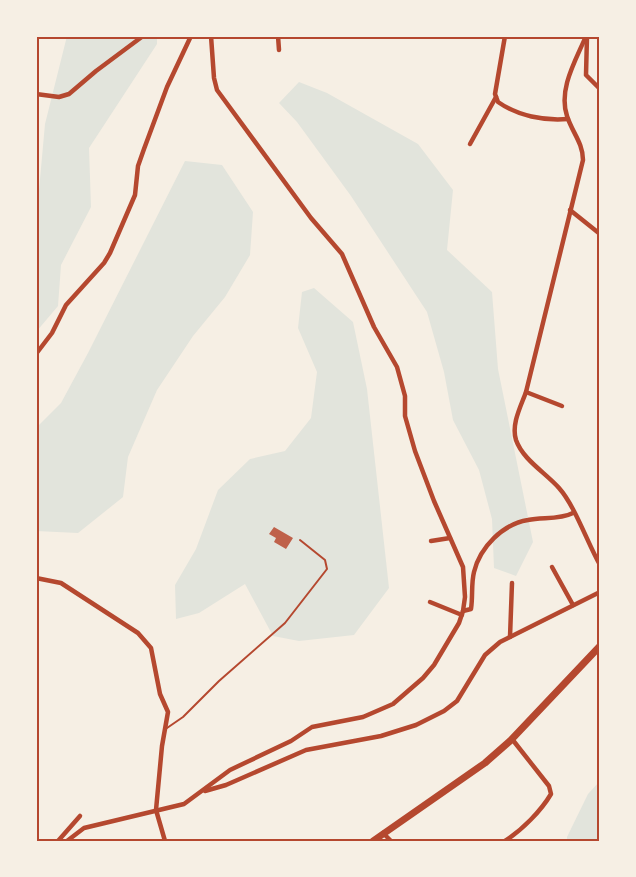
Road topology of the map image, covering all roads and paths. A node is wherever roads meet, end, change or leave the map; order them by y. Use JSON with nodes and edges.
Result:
{"nodes":[{"id":1,"x":143,"y":36,"type":"edge"},
{"id":2,"x":191,"y":36,"type":"edge"},
{"id":3,"x":211,"y":36,"type":"edge"},
{"id":4,"x":278,"y":36,"type":"edge"},
{"id":5,"x":506,"y":36,"type":"edge"},
{"id":6,"x":587,"y":36,"type":"edge"},
{"id":7,"x":279,"y":50,"type":"dead end"},
{"id":8,"x":600,"y":89,"type":"edge"},
{"id":9,"x":36,"y":93,"type":"edge"},
{"id":10,"x":496,"y":97,"type":"junction"},
{"id":11,"x":568,"y":119,"type":"junction"},
{"id":12,"x":470,"y":144,"type":"dead end"},
{"id":13,"x":570,"y":210,"type":"junction"},
{"id":14,"x":600,"y":234,"type":"edge"},
{"id":15,"x":36,"y":354,"type":"edge"},
{"id":16,"x":526,"y":392,"type":"junction"},
{"id":17,"x":562,"y":406,"type":"dead end"},
{"id":18,"x":573,"y":513,"type":"junction"},
{"id":19,"x":450,"y":537,"type":"junction"},
{"id":20,"x":300,"y":540,"type":"dead end"},
{"id":21,"x":431,"y":541,"type":"dead end"},
{"id":22,"x":600,"y":565,"type":"edge"},
{"id":23,"x":552,"y":567,"type":"dead end"},
{"id":24,"x":36,"y":578,"type":"edge"},
{"id":25,"x":512,"y":583,"type":"dead end"},
{"id":26,"x":600,"y":592,"type":"edge"},
{"id":27,"x":430,"y":602,"type":"dead end"},
{"id":28,"x":573,"y":605,"type":"junction"},
{"id":29,"x":463,"y":613,"type":"junction"},
{"id":30,"x":510,"y":637,"type":"junction"},
{"id":31,"x":600,"y":646,"type":"edge"},
{"id":32,"x":166,"y":728,"type":"junction"},
{"id":33,"x":512,"y":739,"type":"junction"},
{"id":34,"x":200,"y":793,"type":"junction"},
{"id":35,"x":156,"y":810,"type":"junction"},
{"id":36,"x":81,"y":816,"type":"dead end"},
{"id":37,"x":383,"y":833,"type":"junction"},
{"id":38,"x":58,"y":841,"type":"edge"},
{"id":39,"x":67,"y":841,"type":"edge"},
{"id":40,"x":165,"y":841,"type":"edge"},
{"id":41,"x":373,"y":841,"type":"edge"},
{"id":42,"x":391,"y":841,"type":"edge"},
{"id":43,"x":505,"y":841,"type":"edge"}],
"edges":[{"from":1,"to":9,"type":"street"},
{"from":2,"to":15,"type":"street"},
{"from":3,"to":19,"type":"street"},
{"from":4,"to":7,"type":"street"},
{"from":5,"to":10,"type":"street"},
{"from":6,"to":8,"type":"street"},
{"from":6,"to":11,"type":"street"},
{"from":10,"to":11,"type":"street"},
{"from":10,"to":12,"type":"street"},
{"from":11,"to":13,"type":"street"},
{"from":13,"to":14,"type":"street"},
{"from":13,"to":16,"type":"street"},
{"from":16,"to":17,"type":"street"},
{"from":16,"to":18,"type":"street"},
{"from":18,"to":22,"type":"street"},
{"from":18,"to":29,"type":"street"},
{"from":19,"to":21,"type":"street"},
{"from":19,"to":29,"type":"street"},
{"from":20,"to":32,"type":"lane"},
{"from":23,"to":28,"type":"street"},
{"from":24,"to":32,"type":"street"},
{"from":25,"to":30,"type":"street"},
{"from":26,"to":28,"type":"street"},
{"from":27,"to":29,"type":"street"},
{"from":28,"to":30,"type":"street"},
{"from":29,"to":34,"type":"street"},
{"from":30,"to":34,"type":"street"},
{"from":31,"to":33,"type":"main road"},
{"from":32,"to":35,"type":"street"},
{"from":33,"to":37,"type":"main road"},
{"from":33,"to":43,"type":"street"},
{"from":34,"to":35,"type":"street"},
{"from":35,"to":39,"type":"street"},
{"from":35,"to":40,"type":"street"},
{"from":36,"to":38,"type":"street"},
{"from":37,"to":41,"type":"main road"},
{"from":37,"to":42,"type":"street"}]}
